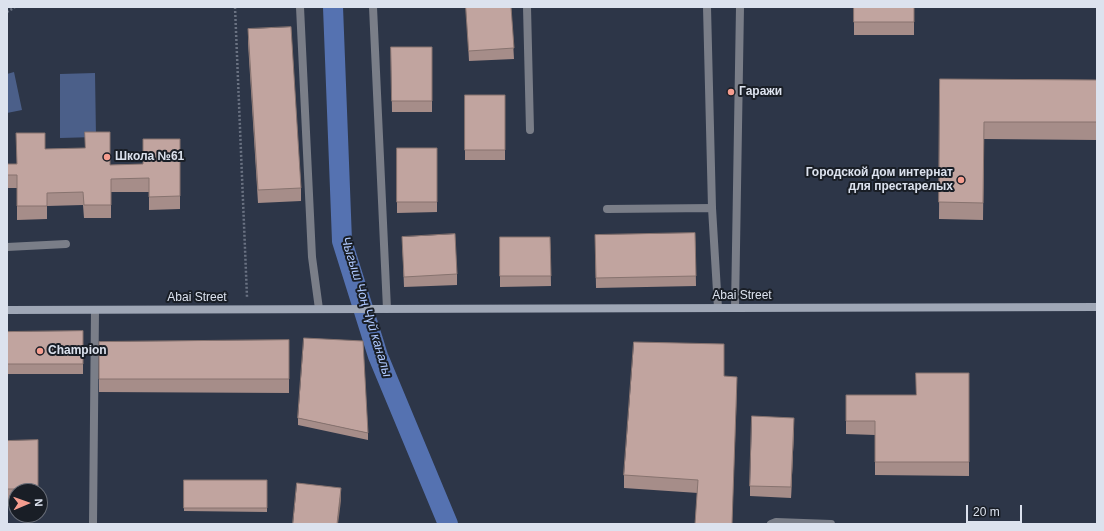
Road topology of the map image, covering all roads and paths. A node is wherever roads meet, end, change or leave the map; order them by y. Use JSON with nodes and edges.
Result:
{"nodes":[{"id":1,"x":15,"y":7,"type":"edge"},
{"id":2,"x":235,"y":7,"type":"edge"},
{"id":3,"x":300,"y":7,"type":"edge"},
{"id":4,"x":373,"y":7,"type":"edge"},
{"id":5,"x":527,"y":7,"type":"edge"},
{"id":6,"x":707,"y":7,"type":"edge"},
{"id":7,"x":740,"y":7,"type":"edge"},
{"id":8,"x":7,"y":12,"type":"edge"},
{"id":9,"x":530,"y":130,"type":"dead end"},
{"id":10,"x":712,"y":208,"type":"junction"},
{"id":11,"x":606,"y":209,"type":"dead end"},
{"id":12,"x":66,"y":244,"type":"dead end"},
{"id":13,"x":7,"y":246,"type":"edge"},
{"id":14,"x":1097,"y":307,"type":"edge"},
{"id":15,"x":718,"y":308,"type":"junction"},
{"id":16,"x":735,"y":308,"type":"junction"},
{"id":17,"x":247,"y":309,"type":"junction"},
{"id":18,"x":319,"y":309,"type":"junction"},
{"id":19,"x":387,"y":309,"type":"junction"},
{"id":20,"x":7,"y":310,"type":"edge"},
{"id":21,"x":95,"y":310,"type":"junction"},
{"id":22,"x":94,"y":524,"type":"edge"},
{"id":23,"x":771,"y":524,"type":"edge"},
{"id":24,"x":831,"y":524,"type":"edge"}],
"edges":[{"from":1,"to":8,"type":"path"},
{"from":2,"to":17,"type":"path"},
{"from":3,"to":18,"type":"street"},
{"from":4,"to":19,"type":"street"},
{"from":5,"to":9,"type":"street"},
{"from":6,"to":10,"type":"street"},
{"from":7,"to":16,"type":"street"},
{"from":10,"to":11,"type":"street"},
{"from":10,"to":15,"type":"street"},
{"from":12,"to":13,"type":"street"},
{"from":14,"to":16,"type":"street","name":"Abai Street"},
{"from":15,"to":16,"type":"street","name":"Abai Street"},
{"from":15,"to":19,"type":"street","name":"Abai Street"},
{"from":17,"to":18,"type":"street","name":"Abai Street"},
{"from":17,"to":21,"type":"street","name":"Abai Street"},
{"from":18,"to":19,"type":"street","name":"Abai Street"},
{"from":20,"to":21,"type":"street","name":"Abai Street"},
{"from":21,"to":22,"type":"street"},
{"from":23,"to":24,"type":"street"}]}
